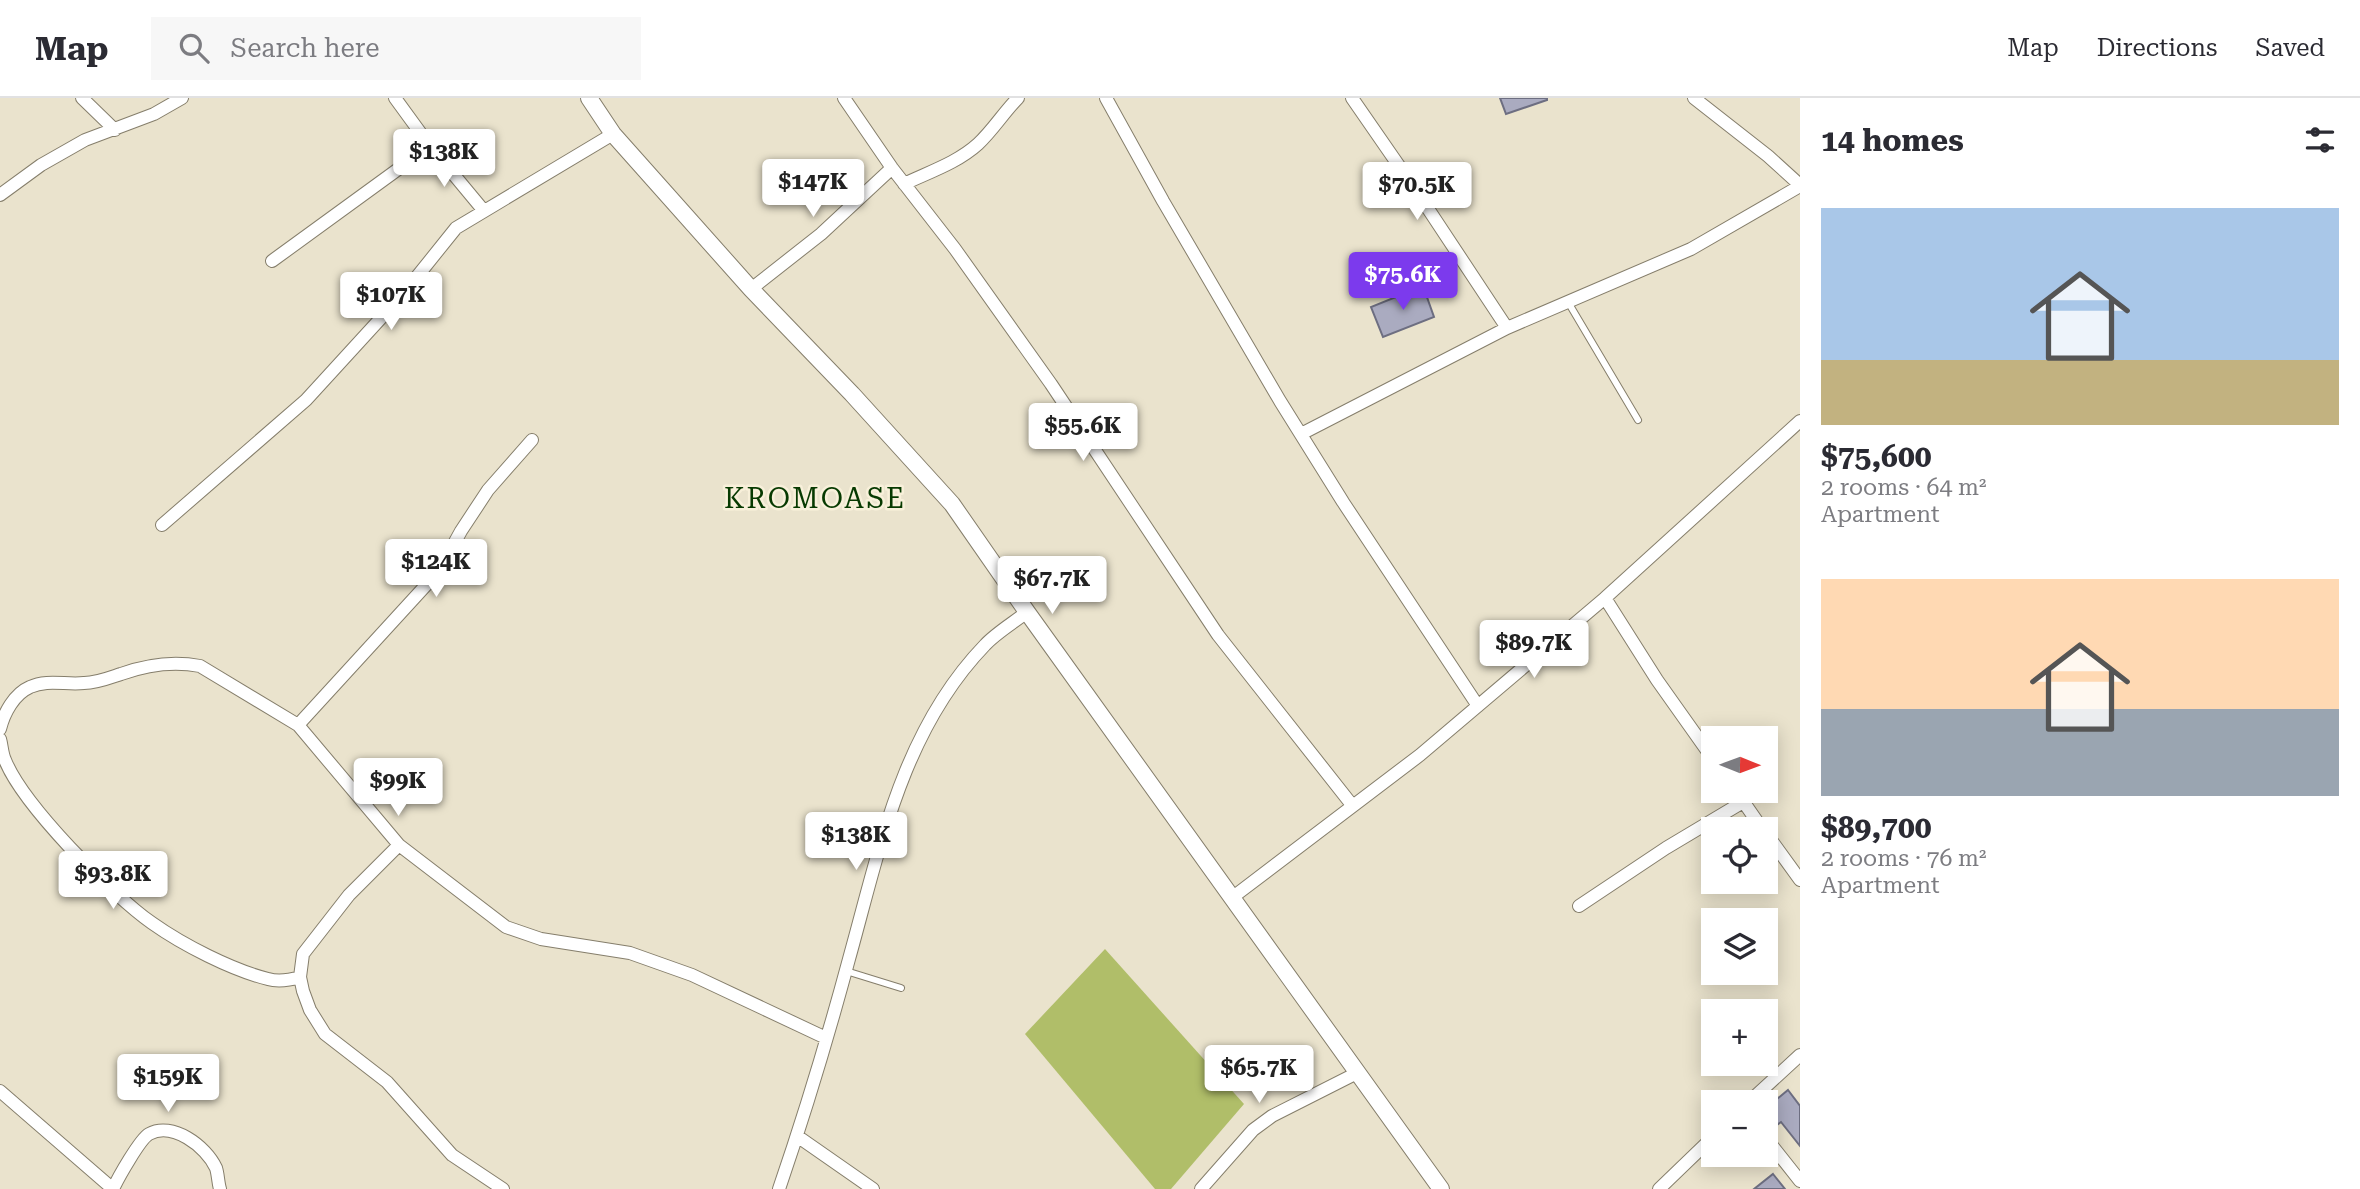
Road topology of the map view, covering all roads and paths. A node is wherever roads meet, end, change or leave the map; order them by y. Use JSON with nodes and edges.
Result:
{"nodes":[{"id":1,"x":82,"y":98,"type":"edge"},
{"id":2,"x":182,"y":98,"type":"edge"},
{"id":3,"x":395,"y":98,"type":"edge"},
{"id":4,"x":589,"y":98,"type":"edge"},
{"id":5,"x":844,"y":98,"type":"edge"},
{"id":6,"x":1018,"y":98,"type":"edge"},
{"id":7,"x":1106,"y":98,"type":"edge"},
{"id":8,"x":1352,"y":98,"type":"edge"},
{"id":9,"x":1694,"y":98,"type":"edge"},
{"id":10,"x":115,"y":130,"type":"junction"},
{"id":11,"x":613,"y":134,"type":"junction"},
{"id":12,"x":430,"y":146,"type":"junction"},
{"id":13,"x":892,"y":168,"type":"junction"},
{"id":14,"x":904,"y":184,"type":"junction"},
{"id":15,"x":1800,"y":186,"type":"edge"},
{"id":16,"x":0,"y":195,"type":"edge"},
{"id":17,"x":484,"y":211,"type":"junction"},
{"id":18,"x":272,"y":261,"type":"dead end"},
{"id":19,"x":751,"y":289,"type":"junction"},
{"id":20,"x":1568,"y":302,"type":"junction"},
{"id":21,"x":1507,"y":328,"type":"junction"},
{"id":22,"x":1637,"y":420,"type":"dead end"},
{"id":23,"x":1800,"y":421,"type":"edge"},
{"id":24,"x":1301,"y":434,"type":"junction"},
{"id":25,"x":532,"y":440,"type":"dead end"},
{"id":26,"x":162,"y":525,"type":"dead end"},
{"id":27,"x":1605,"y":598,"type":"junction"},
{"id":28,"x":1027,"y":612,"type":"junction"},
{"id":29,"x":1478,"y":706,"type":"junction"},
{"id":30,"x":298,"y":725,"type":"junction"},
{"id":31,"x":0,"y":729,"type":"edge"},
{"id":32,"x":0,"y":739,"type":"edge"},
{"id":33,"x":1701,"y":742,"type":"edge"},
{"id":34,"x":1731,"y":803,"type":"edge"},
{"id":35,"x":1352,"y":806,"type":"junction"},
{"id":36,"x":399,"y":845,"type":"junction"},
{"id":37,"x":1778,"y":849,"type":"edge"},
{"id":38,"x":1800,"y":880,"type":"edge"},
{"id":39,"x":1233,"y":897,"type":"junction"},
{"id":40,"x":1579,"y":906,"type":"dead end"},
{"id":41,"x":846,"y":971,"type":"junction"},
{"id":42,"x":300,"y":977,"type":"junction"},
{"id":43,"x":901,"y":988,"type":"dead end"},
{"id":44,"x":825,"y":1038,"type":"junction"},
{"id":45,"x":1800,"y":1055,"type":"edge"},
{"id":46,"x":1357,"y":1073,"type":"junction"},
{"id":47,"x":1762,"y":1090,"type":"edge"},
{"id":48,"x":0,"y":1091,"type":"edge"},
{"id":49,"x":797,"y":1136,"type":"junction"},
{"id":50,"x":1701,"y":1149,"type":"edge"},
{"id":51,"x":1778,"y":1153,"type":"edge"},
{"id":52,"x":1800,"y":1181,"type":"edge"},
{"id":53,"x":113,"y":1189,"type":"edge"},
{"id":54,"x":220,"y":1189,"type":"edge"},
{"id":55,"x":503,"y":1189,"type":"edge"},
{"id":56,"x":779,"y":1189,"type":"edge"},
{"id":57,"x":873,"y":1189,"type":"edge"},
{"id":58,"x":1201,"y":1189,"type":"edge"},
{"id":59,"x":1441,"y":1189,"type":"edge"},
{"id":60,"x":1659,"y":1189,"type":"edge"}],
"edges":[{"from":1,"to":10,"type":"street"},
{"from":2,"to":10,"type":"street"},
{"from":3,"to":12,"type":"street"},
{"from":4,"to":11,"type":"street"},
{"from":5,"to":13,"type":"street"},
{"from":6,"to":14,"type":"street"},
{"from":7,"to":24,"type":"street"},
{"from":8,"to":21,"type":"street"},
{"from":9,"to":15,"type":"street"},
{"from":10,"to":16,"type":"street"},
{"from":11,"to":17,"type":"street"},
{"from":11,"to":19,"type":"street"},
{"from":12,"to":17,"type":"street"},
{"from":12,"to":18,"type":"street"},
{"from":13,"to":14,"type":"street"},
{"from":13,"to":19,"type":"street"},
{"from":14,"to":35,"type":"street"},
{"from":15,"to":20,"type":"street"},
{"from":17,"to":26,"type":"street"},
{"from":19,"to":28,"type":"street"},
{"from":20,"to":21,"type":"street"},
{"from":20,"to":22,"type":"lane"},
{"from":21,"to":24,"type":"street"},
{"from":23,"to":27,"type":"street"},
{"from":24,"to":29,"type":"street"},
{"from":25,"to":30,"type":"street"},
{"from":27,"to":29,"type":"street"},
{"from":27,"to":33,"type":"street"},
{"from":28,"to":39,"type":"street"},
{"from":28,"to":41,"type":"street"},
{"from":29,"to":35,"type":"street"},
{"from":30,"to":31,"type":"street"},
{"from":30,"to":36,"type":"street"},
{"from":32,"to":42,"type":"street"},
{"from":34,"to":40,"type":"street"},
{"from":35,"to":39,"type":"street"},
{"from":36,"to":42,"type":"street"},
{"from":36,"to":44,"type":"street"},
{"from":37,"to":38,"type":"street"},
{"from":39,"to":46,"type":"street"},
{"from":41,"to":43,"type":"lane"},
{"from":41,"to":44,"type":"street"},
{"from":42,"to":55,"type":"street"},
{"from":44,"to":49,"type":"street"},
{"from":45,"to":47,"type":"street"},
{"from":46,"to":58,"type":"street"},
{"from":46,"to":59,"type":"street"},
{"from":48,"to":53,"type":"street"},
{"from":49,"to":56,"type":"street"},
{"from":49,"to":57,"type":"street"},
{"from":50,"to":60,"type":"street"},
{"from":51,"to":52,"type":"street"},
{"from":53,"to":54,"type":"street"}]}
